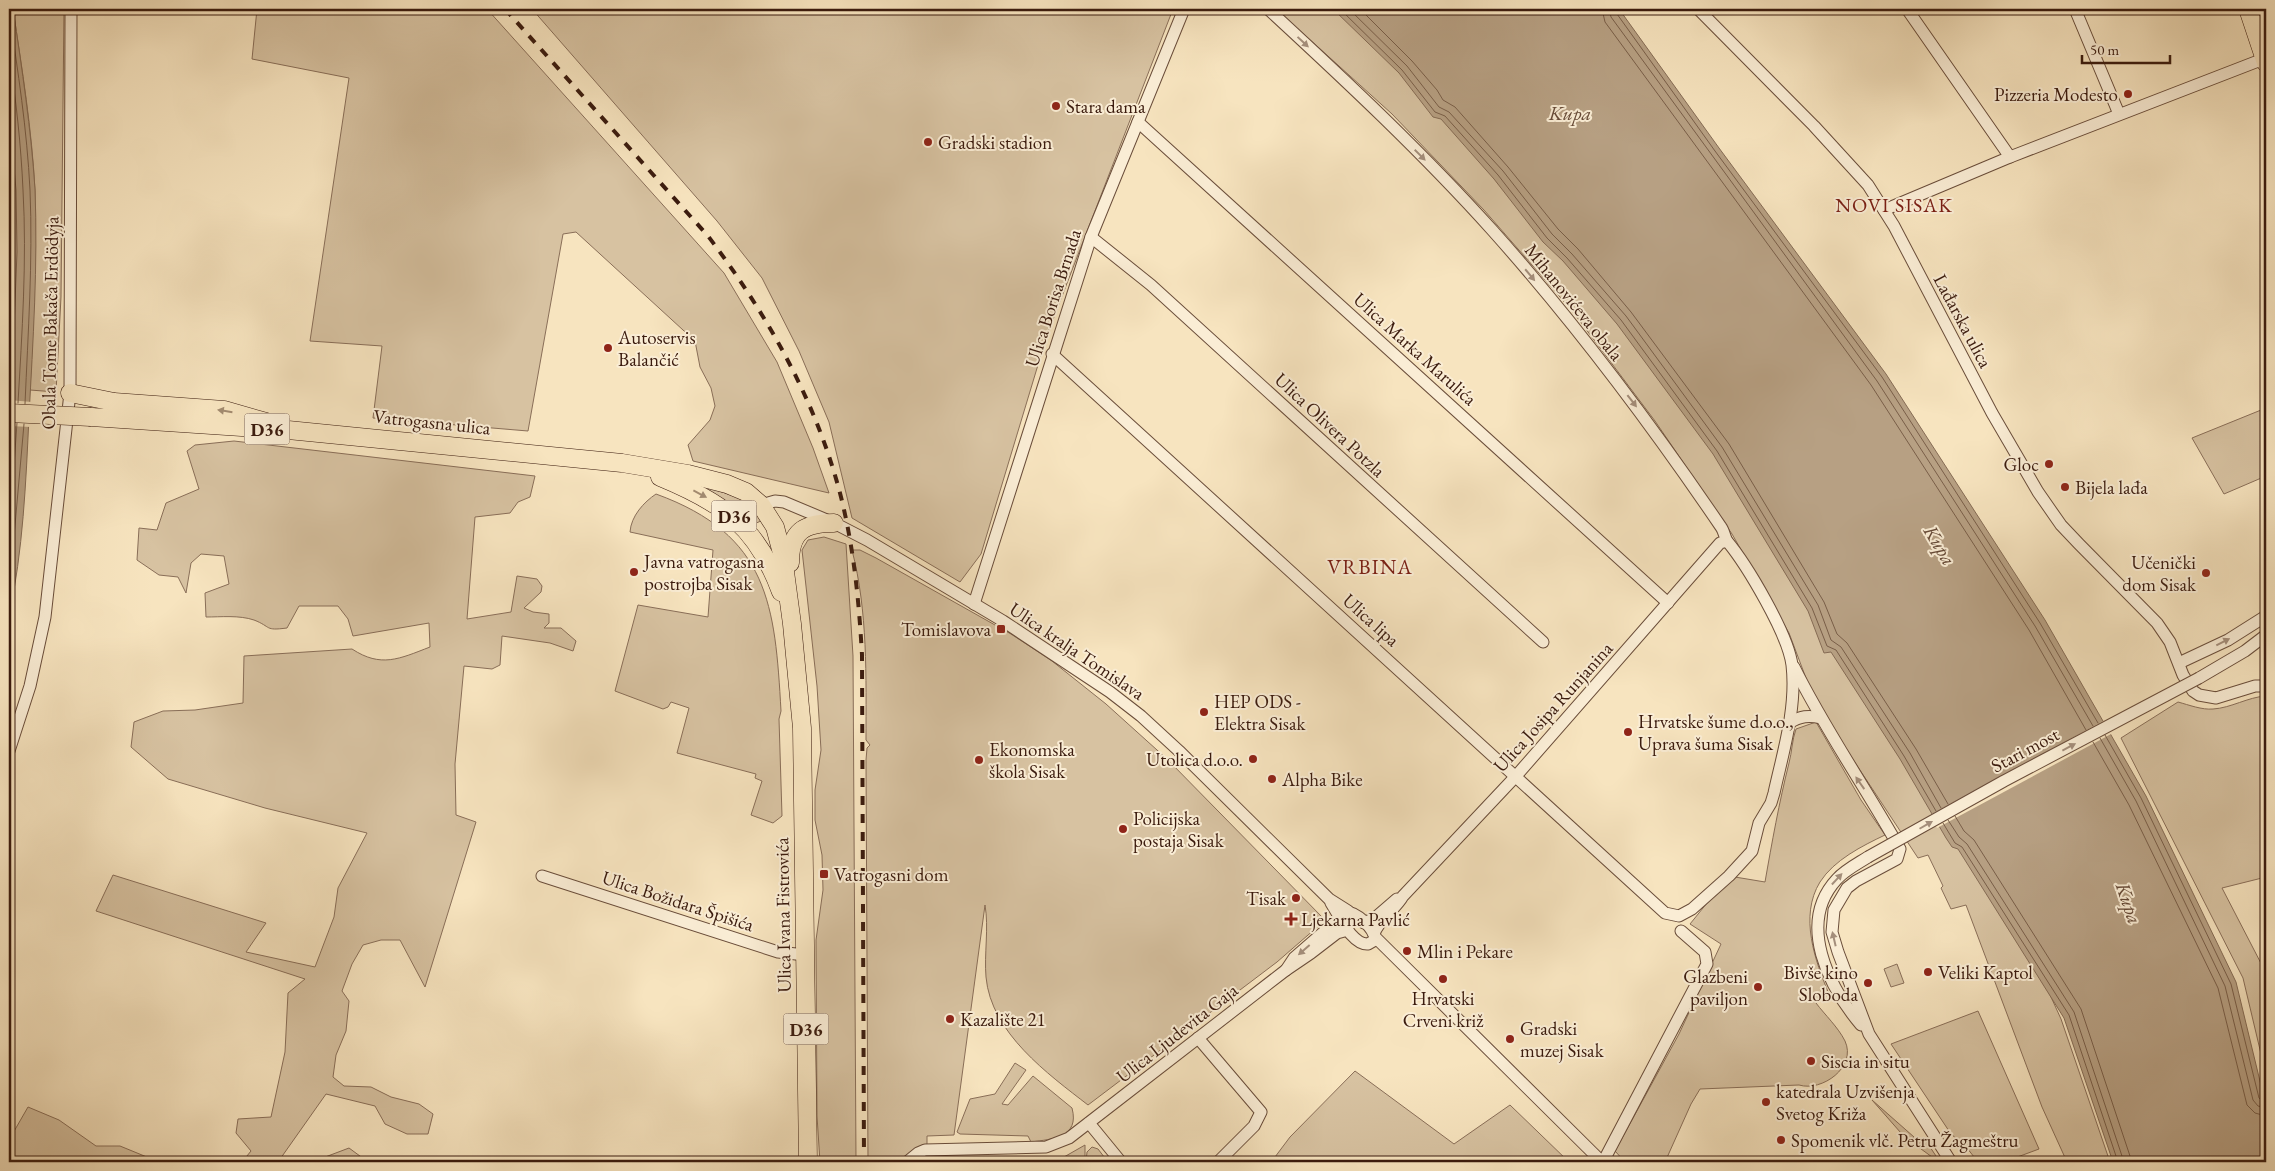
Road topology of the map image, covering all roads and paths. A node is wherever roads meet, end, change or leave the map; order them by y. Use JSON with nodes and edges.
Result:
{"nodes":[{"id":1,"x":71,"y":9,"type":"edge"},
{"id":2,"x":1184,"y":9,"type":"edge"},
{"id":3,"x":1268,"y":9,"type":"edge"},
{"id":4,"x":1698,"y":9,"type":"edge"},
{"id":5,"x":1907,"y":9,"type":"edge"},
{"id":6,"x":2075,"y":9,"type":"edge"},
{"id":7,"x":2248,"y":9,"type":"edge"},
{"id":8,"x":2266,"y":60,"type":"edge"},
{"id":9,"x":2119,"y":114,"type":"junction"},
{"id":10,"x":1138,"y":122,"type":"junction"},
{"id":11,"x":2010,"y":157,"type":"junction"},
{"id":12,"x":1884,"y":210,"type":"junction"},
{"id":13,"x":1091,"y":237,"type":"junction"},
{"id":14,"x":1052,"y":354,"type":"junction"},
{"id":15,"x":70,"y":393,"type":"junction"},
{"id":16,"x":9,"y":413,"type":"edge"},
{"id":17,"x":288,"y":430,"type":"junction"},
{"id":18,"x":622,"y":463,"type":"junction"},
{"id":19,"x":761,"y":504,"type":"junction"},
{"id":20,"x":834,"y":523,"type":"junction"},
{"id":21,"x":1727,"y":541,"type":"junction"},
{"id":22,"x":787,"y":583,"type":"junction"},
{"id":23,"x":1668,"y":602,"type":"junction"},
{"id":24,"x":974,"y":604,"type":"junction"},
{"id":25,"x":2266,"y":616,"type":"edge"},
{"id":26,"x":792,"y":624,"type":"junction"},
{"id":27,"x":2265,"y":637,"type":"edge"},
{"id":28,"x":1543,"y":642,"type":"dead end"},
{"id":29,"x":2179,"y":663,"type":"junction"},
{"id":30,"x":1792,"y":664,"type":"junction"},
{"id":31,"x":2266,"y":686,"type":"edge"},
{"id":32,"x":1821,"y":718,"type":"junction"},
{"id":33,"x":1789,"y":725,"type":"junction"},
{"id":34,"x":9,"y":751,"type":"edge"},
{"id":35,"x":1516,"y":776,"type":"junction"},
{"id":36,"x":542,"y":876,"type":"dead end"},
{"id":37,"x":1403,"y":896,"type":"junction"},
{"id":38,"x":1665,"y":913,"type":"joint"},
{"id":39,"x":1344,"y":915,"type":"junction"},
{"id":40,"x":1364,"y":923,"type":"junction"},
{"id":41,"x":1348,"y":930,"type":"junction"},
{"id":42,"x":1681,"y":931,"type":"dead end"},
{"id":43,"x":1375,"y":936,"type":"junction"},
{"id":44,"x":1364,"y":945,"type":"junction"},
{"id":45,"x":805,"y":955,"type":"junction"},
{"id":46,"x":1401,"y":964,"type":"junction"},
{"id":47,"x":1286,"y":970,"type":"junction"},
{"id":48,"x":1869,"y":1034,"type":"junction"},
{"id":49,"x":1198,"y":1038,"type":"junction"},
{"id":50,"x":1089,"y":1123,"type":"junction"},
{"id":51,"x":808,"y":1162,"type":"edge"},
{"id":52,"x":907,"y":1162,"type":"edge"},
{"id":53,"x":1122,"y":1162,"type":"edge"},
{"id":54,"x":1218,"y":1162,"type":"edge"},
{"id":55,"x":1602,"y":1162,"type":"edge"},
{"id":56,"x":1951,"y":1162,"type":"edge"}],
"edges":[{"from":1,"to":15,"type":"street","name":"Obala Tome Bakača Erdödyja"},
{"from":2,"to":10,"type":"street","name":"Ulica Borisa Brnada"},
{"from":3,"to":21,"type":"street","name":"Mihanovićeva obala","one_way":true},
{"from":4,"to":12,"type":"street","name":"Lađarska ulica"},
{"from":5,"to":11,"type":"street"},
{"from":6,"to":9,"type":"street"},
{"from":7,"to":8,"type":"main road"},
{"from":8,"to":9,"type":"street"},
{"from":9,"to":11,"type":"street"},
{"from":10,"to":13,"type":"street","name":"Ulica Borisa Brnada"},
{"from":10,"to":23,"type":"street","name":"Ulica Marka Marulića"},
{"from":11,"to":12,"type":"street"},
{"from":12,"to":29,"type":"street","name":"Lađarska ulica"},
{"from":13,"to":14,"type":"street","name":"Ulica Borisa Brnada"},
{"from":13,"to":28,"type":"street","name":"Ulica Olivera Potzla"},
{"from":14,"to":24,"type":"street","name":"Ulica Borisa Brnada"},
{"from":14,"to":35,"type":"street","name":"Ulica lipa"},
{"from":17,"to":15,"type":"main road","one_way":true},
{"from":15,"to":34,"type":"street","name":"Obala Tome Bakača Erdödyja"},
{"from":16,"to":17,"type":"main road","name":"Vatrogasna ulica","number":"D36","bridge":true},
{"from":17,"to":18,"type":"main road","name":"Vatrogasna ulica","number":"D36"},
{"from":18,"to":19,"type":"main road","name":"Vatrogasna ulica","number":"D36"},
{"from":18,"to":26,"type":"main road","number":"D36","one_way":true},
{"from":19,"to":20,"type":"street","name":"Ulica kralja Tomislava"},
{"from":19,"to":22,"type":"main road","number":"D36"},
{"from":20,"to":22,"type":"main road"},
{"from":20,"to":24,"type":"street","name":"Ulica kralja Tomislava"},
{"from":21,"to":23,"type":"street","name":"Ulica Josipa Runjanina"},
{"from":21,"to":30,"type":"street","name":"Mihanovićeva obala"},
{"from":22,"to":26,"type":"main road","number":"D36"},
{"from":23,"to":35,"type":"street","name":"Ulica Josipa Runjanina"},
{"from":24,"to":39,"type":"street","name":"Ulica kralja Tomislava"},
{"from":29,"to":25,"type":"street","one_way":true},
{"from":26,"to":45,"type":"main road","name":"Ulica Ivana Fistrovića","number":"D36"},
{"from":48,"to":27,"type":"street","name":"Stari most","one_way":true,"bridge":true},
{"from":29,"to":31,"type":"street","name":"Lađarska ulica"},
{"from":30,"to":32,"type":"street","name":"Mihanovićeva obala"},
{"from":30,"to":33,"type":"street","name":"Mihanovićeva obala"},
{"from":32,"to":33,"type":"street"},
{"from":48,"to":32,"type":"street","name":"Mihanovićeva obala","one_way":true},
{"from":33,"to":38,"type":"street","name":"Mihanovićeva obala"},
{"from":35,"to":37,"type":"street","name":"Ulica Josipa Runjanina"},
{"from":35,"to":38,"type":"street","name":"Ulica lipa"},
{"from":36,"to":45,"type":"street","name":"Ulica Božidara Špišića"},
{"from":37,"to":40,"type":"street","name":"Ulica Josipa Runjanina"},
{"from":37,"to":43,"type":"street","name":"Ulica Josipa Runjanina"},
{"from":39,"to":40,"type":"street","name":"Ulica kralja Tomislava"},
{"from":39,"to":41,"type":"street"},
{"from":39,"to":47,"type":"street","name":"Ulica Ljudevita Gaja","one_way":true},
{"from":40,"to":43,"type":"street","name":"Ulica kralja Tomislava"},
{"from":41,"to":44,"type":"street"},
{"from":41,"to":47,"type":"street","name":"Ulica Ljudevita Gaja"},
{"from":42,"to":55,"type":"street"},
{"from":43,"to":44,"type":"street","name":"Ulica Josipa Runjanina"},
{"from":43,"to":46,"type":"street"},
{"from":44,"to":46,"type":"street"},
{"from":45,"to":51,"type":"main road","name":"Ulica Ivana Fistrovića","number":"D36"},
{"from":46,"to":55,"type":"street"},
{"from":47,"to":49,"type":"street","name":"Ulica Ljudevita Gaja"},
{"from":48,"to":56,"type":"street"},
{"from":49,"to":50,"type":"street","name":"Ulica Ljudevita Gaja"},
{"from":49,"to":54,"type":"street"},
{"from":50,"to":52,"type":"street","name":"Ulica Ljudevita Gaja"},
{"from":50,"to":53,"type":"street"}]}
